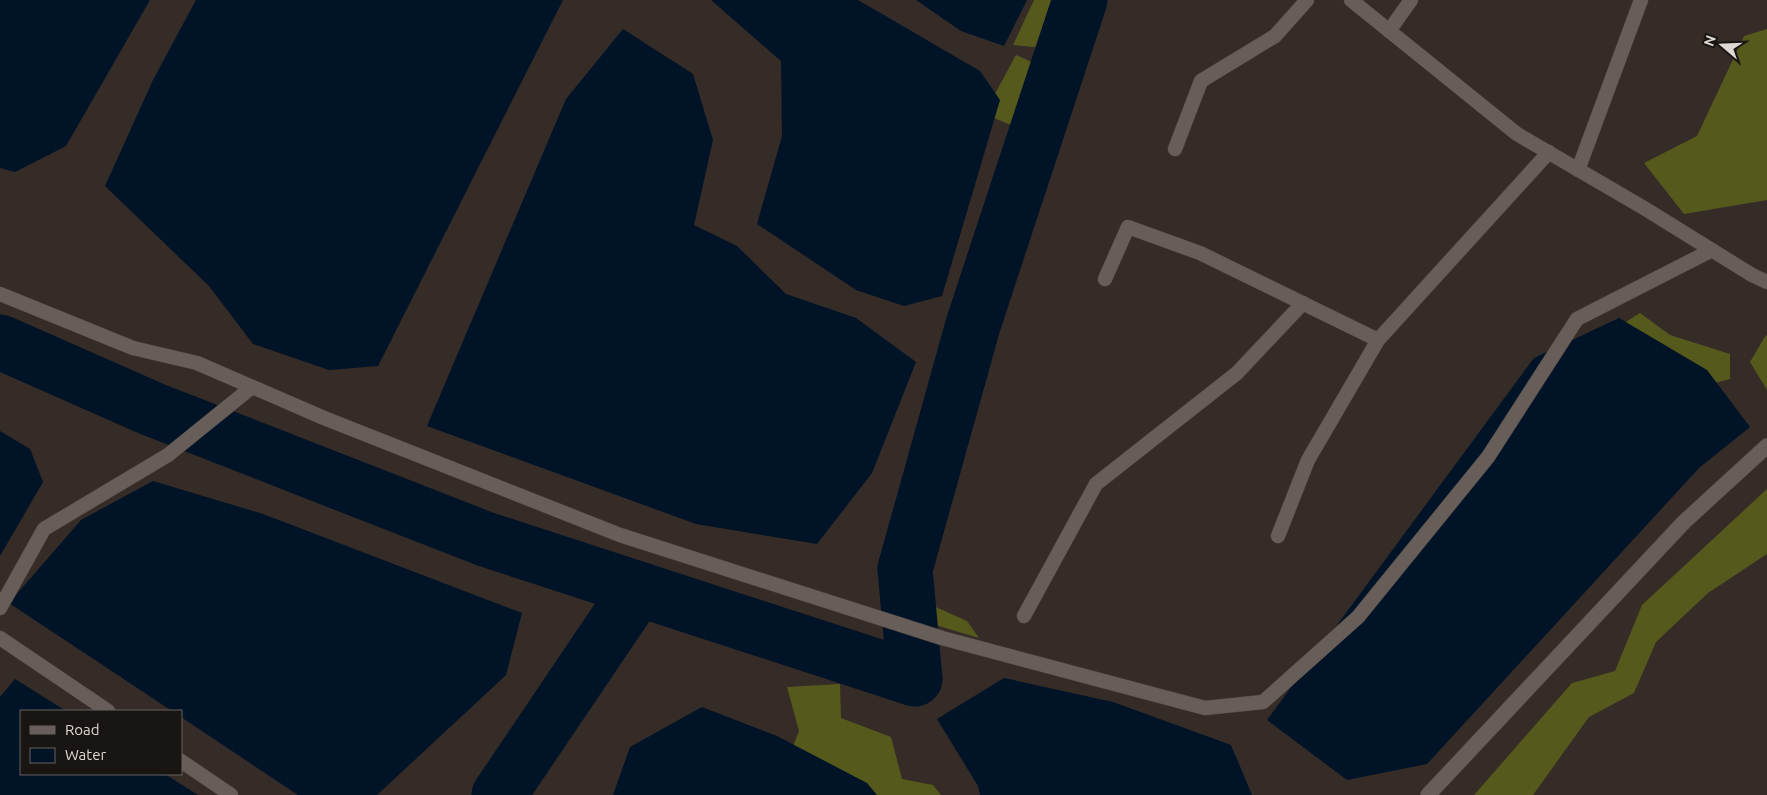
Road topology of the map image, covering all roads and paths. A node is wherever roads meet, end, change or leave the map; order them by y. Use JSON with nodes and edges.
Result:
{"nodes":[{"id":1,"x":1307,"y":0,"type":"edge"},
{"id":2,"x":1351,"y":0,"type":"edge"},
{"id":3,"x":1411,"y":0,"type":"edge"},
{"id":4,"x":1641,"y":0,"type":"edge"},
{"id":5,"x":1389,"y":31,"type":"junction"},
{"id":6,"x":1175,"y":149,"type":"dead end"},
{"id":7,"x":1549,"y":152,"type":"junction"},
{"id":8,"x":1578,"y":170,"type":"junction"},
{"id":9,"x":1712,"y":250,"type":"junction"},
{"id":10,"x":1105,"y":279,"type":"dead end"},
{"id":11,"x":1767,"y":282,"type":"edge"},
{"id":12,"x":0,"y":294,"type":"edge"},
{"id":13,"x":1303,"y":302,"type":"junction"},
{"id":14,"x":1378,"y":340,"type":"junction"},
{"id":15,"x":252,"y":387,"type":"junction"},
{"id":16,"x":1767,"y":446,"type":"edge"},
{"id":17,"x":1278,"y":536,"type":"dead end"},
{"id":18,"x":0,"y":608,"type":"edge"},
{"id":19,"x":1024,"y":616,"type":"dead end"},
{"id":20,"x":0,"y":638,"type":"edge"},
{"id":21,"x":107,"y":710,"type":"edge"},
{"id":22,"x":182,"y":762,"type":"edge"},
{"id":23,"x":231,"y":795,"type":"edge"},
{"id":24,"x":1428,"y":795,"type":"edge"}],
"edges":[{"from":1,"to":6,"type":"lane"},
{"from":2,"to":5,"type":"lane"},
{"from":3,"to":5,"type":"lane"},
{"from":4,"to":8,"type":"lane"},
{"from":5,"to":7,"type":"lane"},
{"from":7,"to":8,"type":"lane"},
{"from":7,"to":14,"type":"lane"},
{"from":8,"to":9,"type":"lane"},
{"from":9,"to":11,"type":"lane"},
{"from":9,"to":15,"type":"lane"},
{"from":10,"to":13,"type":"lane"},
{"from":12,"to":15,"type":"lane"},
{"from":13,"to":14,"type":"lane"},
{"from":13,"to":19,"type":"lane"},
{"from":14,"to":17,"type":"lane"},
{"from":15,"to":18,"type":"lane"},
{"from":16,"to":24,"type":"street"},
{"from":20,"to":21,"type":"lane"},
{"from":22,"to":23,"type":"lane"}]}
